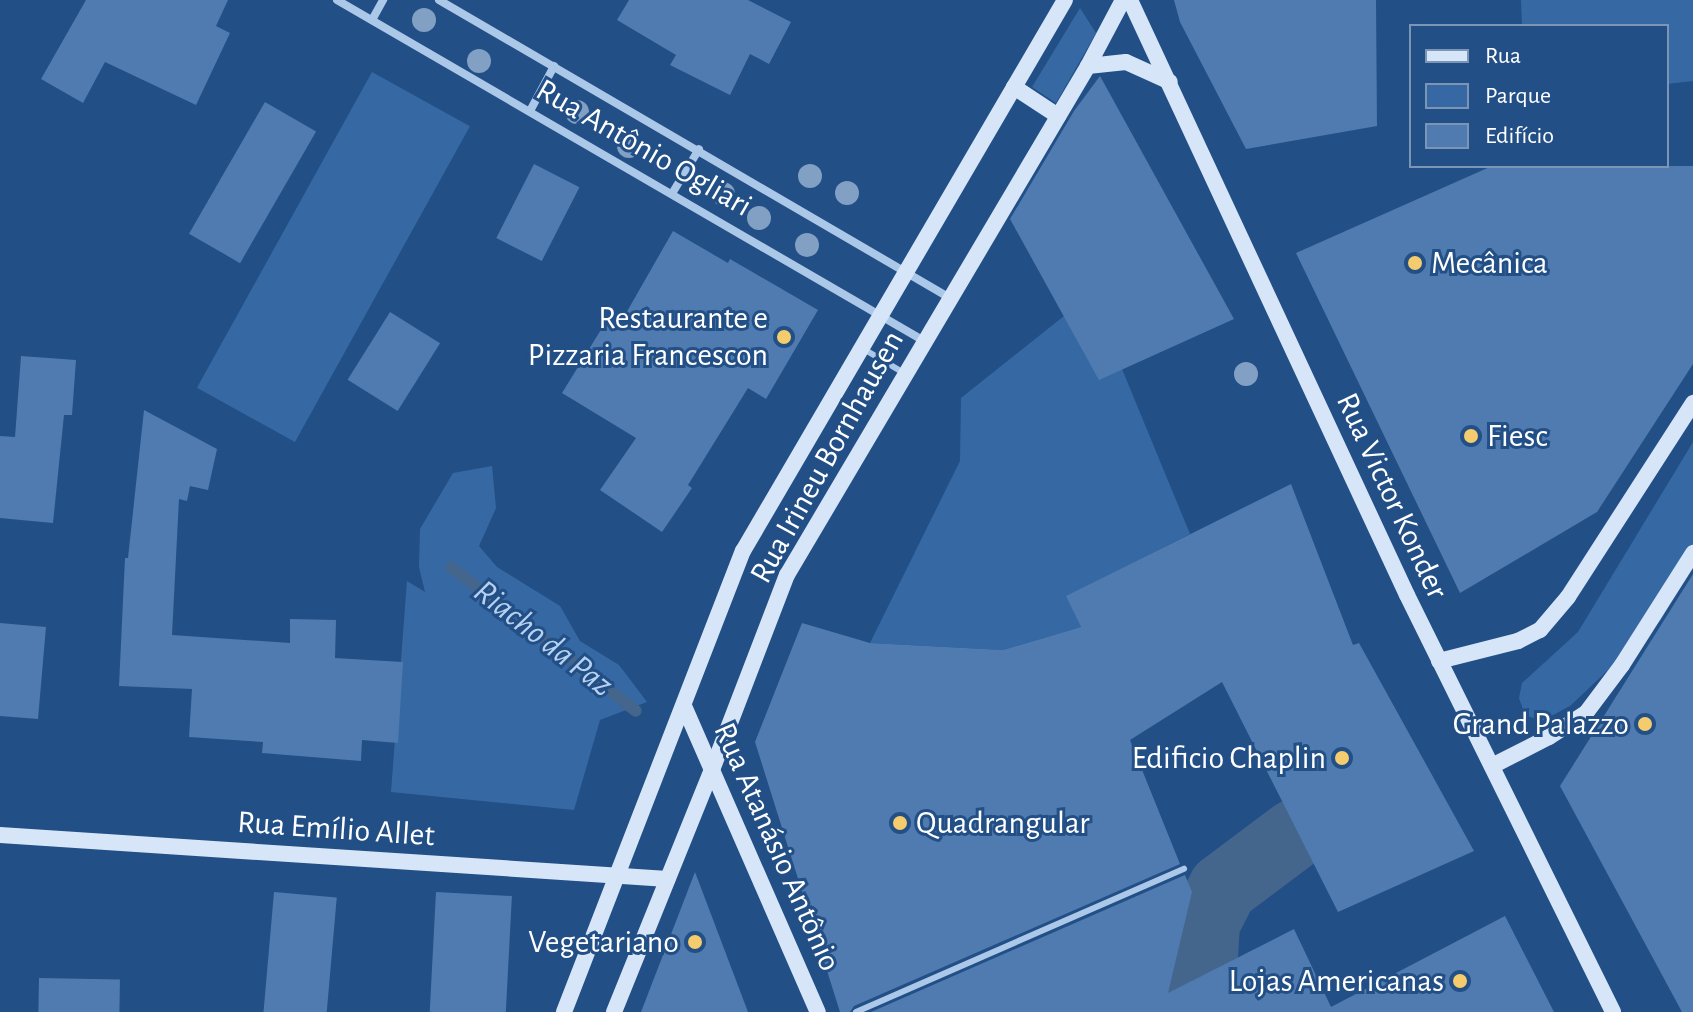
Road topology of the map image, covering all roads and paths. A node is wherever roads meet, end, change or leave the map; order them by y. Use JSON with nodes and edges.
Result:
{"nodes":[{"id":1,"x":337,"y":0,"type":"edge"},
{"id":2,"x":383,"y":0,"type":"edge"},
{"id":3,"x":439,"y":0,"type":"edge"},
{"id":4,"x":1065,"y":0,"type":"edge"},
{"id":5,"x":1123,"y":0,"type":"edge"},
{"id":6,"x":1130,"y":0,"type":"edge"},
{"id":7,"x":372,"y":20,"type":"junction"},
{"id":8,"x":554,"y":66,"type":"junction"},
{"id":9,"x":1088,"y":66,"type":"junction"},
{"id":10,"x":1170,"y":82,"type":"junction"},
{"id":11,"x":1014,"y":87,"type":"junction"},
{"id":12,"x":530,"y":111,"type":"junction"},
{"id":13,"x":1058,"y":116,"type":"junction"},
{"id":14,"x":699,"y":149,"type":"junction"},
{"id":15,"x":673,"y":192,"type":"junction"},
{"id":16,"x":906,"y":272,"type":"junction"},
{"id":17,"x":950,"y":298,"type":"junction"},
{"id":18,"x":882,"y":314,"type":"junction"},
{"id":19,"x":924,"y":341,"type":"junction"},
{"id":20,"x":862,"y":348,"type":"junction"},
{"id":21,"x":905,"y":374,"type":"junction"},
{"id":22,"x":1693,"y":403,"type":"edge"},
{"id":23,"x":1693,"y":553,"type":"edge"},
{"id":24,"x":1439,"y":661,"type":"junction"},
{"id":25,"x":684,"y":706,"type":"junction"},
{"id":26,"x":1492,"y":766,"type":"junction"},
{"id":27,"x":712,"y":770,"type":"junction"},
{"id":28,"x":0,"y":835,"type":"edge"},
{"id":29,"x":1184,"y":869,"type":"dead end"},
{"id":30,"x":619,"y":875,"type":"junction"},
{"id":31,"x":668,"y":879,"type":"junction"},
{"id":32,"x":564,"y":1012,"type":"edge"},
{"id":33,"x":614,"y":1012,"type":"edge"},
{"id":34,"x":818,"y":1012,"type":"edge"},
{"id":35,"x":856,"y":1012,"type":"edge"},
{"id":36,"x":1613,"y":1012,"type":"edge"}],
"edges":[{"from":1,"to":7,"type":"street","name":"Rua Antônio Ogliari"},
{"from":2,"to":7,"type":"street"},
{"from":3,"to":8,"type":"street","name":"Rua Antônio Ogliari"},
{"from":4,"to":11,"type":"street","name":"Rua Irineu Bornhausen"},
{"from":5,"to":9,"type":"street","name":"Rua Irineu Bornhausen"},
{"from":6,"to":10,"type":"street","name":"Rua Victor Konder"},
{"from":7,"to":12,"type":"street","name":"Rua Antônio Ogliari"},
{"from":8,"to":12,"type":"street"},
{"from":8,"to":14,"type":"street","name":"Rua Antônio Ogliari"},
{"from":9,"to":10,"type":"street"},
{"from":9,"to":13,"type":"street","name":"Rua Irineu Bornhausen"},
{"from":10,"to":24,"type":"street","name":"Rua Victor Konder"},
{"from":11,"to":13,"type":"street"},
{"from":11,"to":16,"type":"street","name":"Rua Irineu Bornhausen"},
{"from":12,"to":15,"type":"street","name":"Rua Antônio Ogliari"},
{"from":13,"to":17,"type":"street","name":"Rua Irineu Bornhausen"},
{"from":14,"to":15,"type":"street"},
{"from":14,"to":16,"type":"street","name":"Rua Antônio Ogliari"},
{"from":15,"to":18,"type":"street","name":"Rua Antônio Ogliari"},
{"from":16,"to":17,"type":"street","name":"Rua Antônio Ogliari"},
{"from":16,"to":18,"type":"street","name":"Rua Irineu Bornhausen"},
{"from":17,"to":19,"type":"street","name":"Rua Irineu Bornhausen"},
{"from":18,"to":19,"type":"street","name":"Rua Antônio Ogliari"},
{"from":18,"to":20,"type":"street","name":"Rua Irineu Bornhausen"},
{"from":19,"to":21,"type":"street","name":"Rua Irineu Bornhausen"},
{"from":20,"to":21,"type":"lane"},
{"from":20,"to":25,"type":"street","name":"Rua Irineu Bornhausen"},
{"from":21,"to":27,"type":"street","name":"Rua Irineu Bornhausen"},
{"from":22,"to":24,"type":"street"},
{"from":23,"to":26,"type":"street"},
{"from":24,"to":26,"type":"street","name":"Rua Victor Konder"},
{"from":25,"to":27,"type":"street","name":"Rua Atanásio Antônio"},
{"from":25,"to":30,"type":"street","name":"Rua Irineu Bornhausen"},
{"from":26,"to":36,"type":"street","name":"Rua Victor Konder"},
{"from":27,"to":31,"type":"street","name":"Rua Irineu Bornhausen"},
{"from":27,"to":34,"type":"street","name":"Rua Atanásio Antônio"},
{"from":28,"to":30,"type":"street","name":"Rua Emílio Allet"},
{"from":29,"to":35,"type":"lane"},
{"from":30,"to":31,"type":"street","name":"Rua Emílio Allet"},
{"from":30,"to":32,"type":"street","name":"Rua Irineu Bornhausen"},
{"from":31,"to":33,"type":"street","name":"Rua Irineu Bornhausen"}]}
